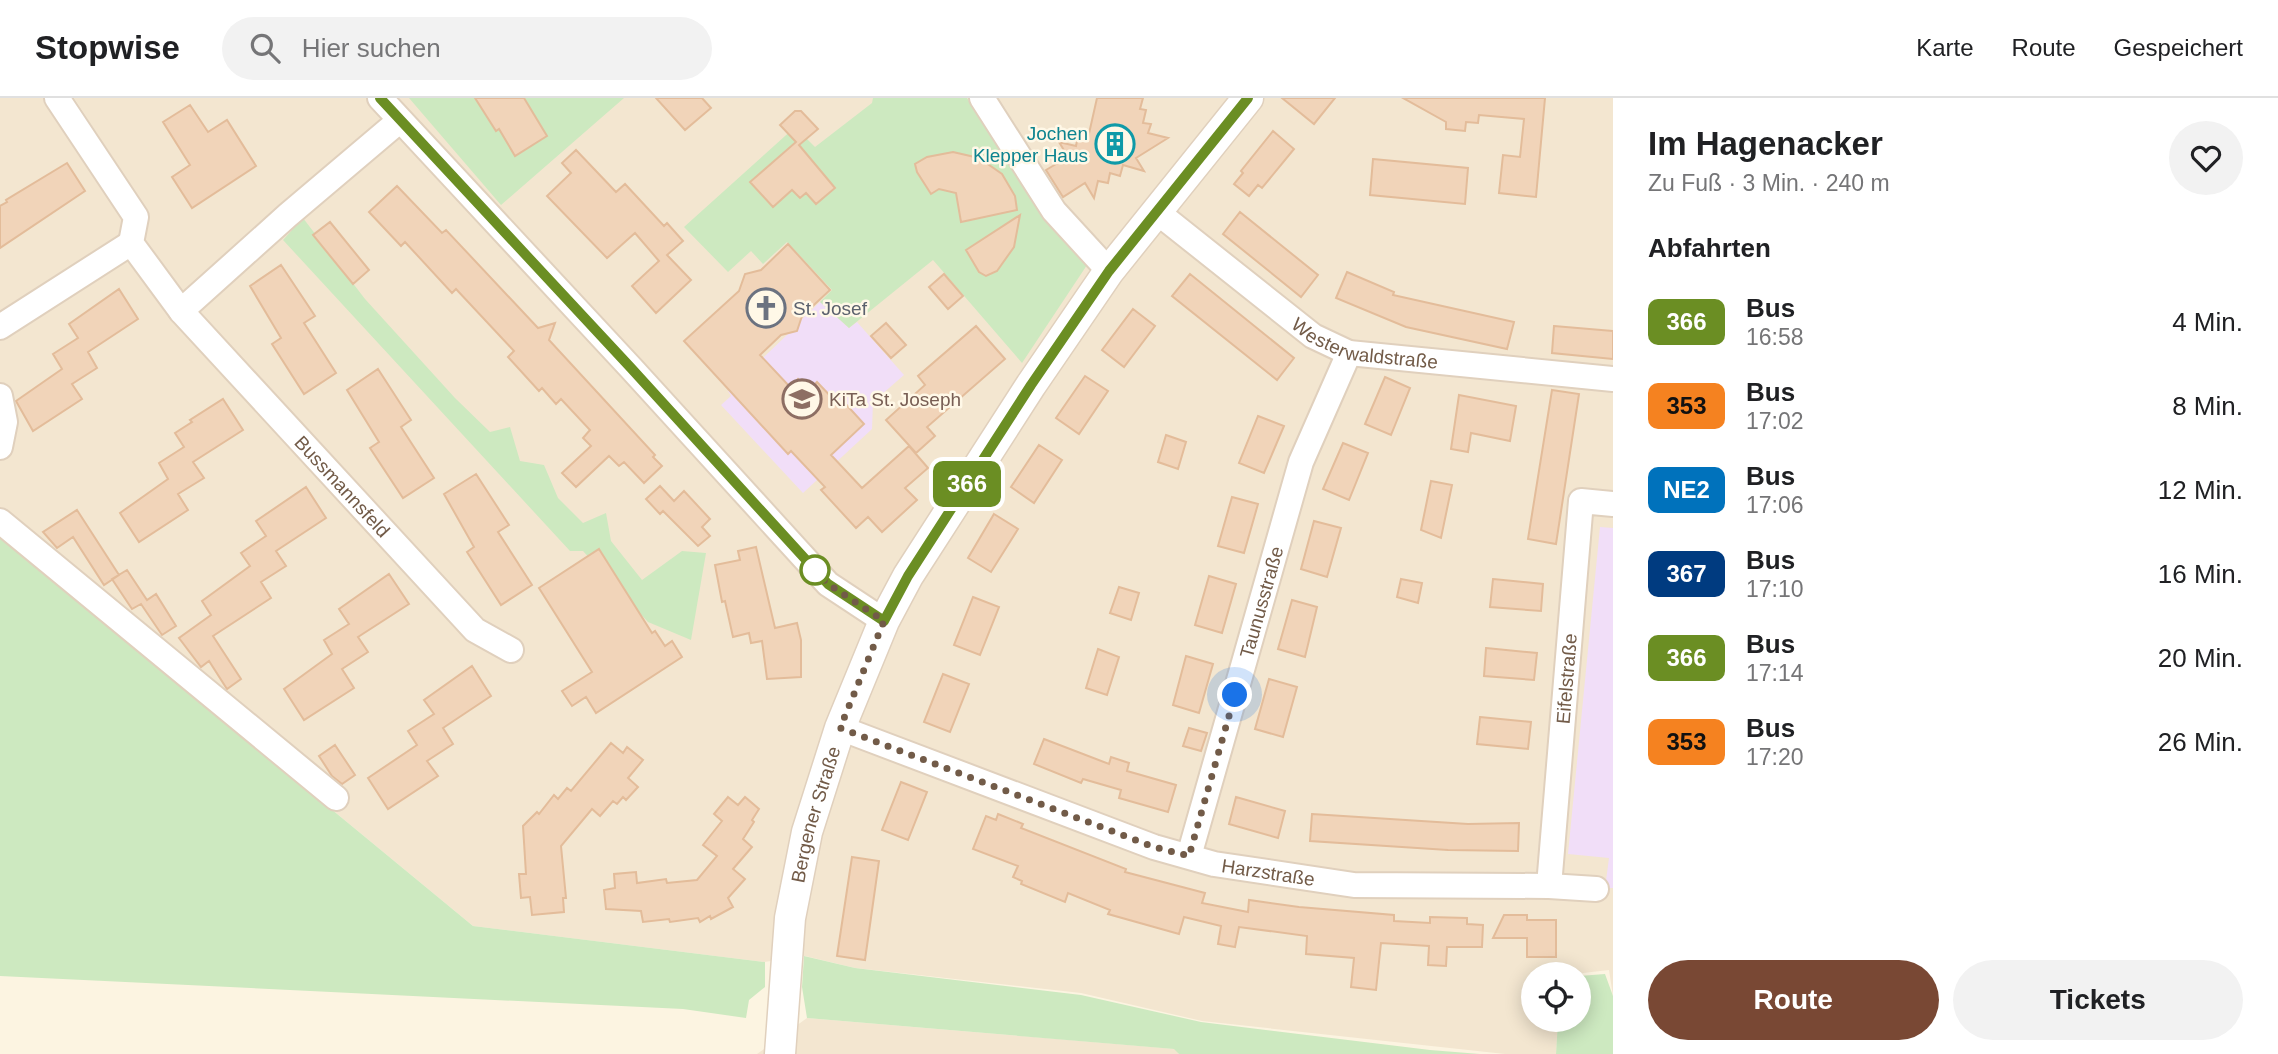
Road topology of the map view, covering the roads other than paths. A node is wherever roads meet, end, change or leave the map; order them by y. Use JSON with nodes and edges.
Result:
{"nodes":[{"id":1,"x":57,"y":98,"type":"edge"},
{"id":2,"x":380,"y":98,"type":"edge"},
{"id":3,"x":982,"y":98,"type":"edge"},
{"id":4,"x":1248,"y":98,"type":"edge"},
{"id":5,"x":399,"y":121,"type":"junction"},
{"id":6,"x":1157,"y":212,"type":"junction"},
{"id":7,"x":131,"y":243,"type":"junction"},
{"id":8,"x":1109,"y":271,"type":"junction"},
{"id":9,"x":181,"y":312,"type":"junction"},
{"id":10,"x":0,"y":327,"type":"edge"},
{"id":11,"x":1349,"y":352,"type":"junction"},
{"id":12,"x":1613,"y":379,"type":"edge"},
{"id":13,"x":0,"y":396,"type":"edge"},
{"id":14,"x":0,"y":447,"type":"edge"},
{"id":15,"x":1613,"y":504,"type":"edge"},
{"id":16,"x":0,"y":521,"type":"edge"},
{"id":17,"x":884,"y":621,"type":"junction"},
{"id":18,"x":511,"y":650,"type":"dead end"},
{"id":19,"x":840,"y":728,"type":"junction"},
{"id":20,"x":336,"y":798,"type":"dead end"},
{"id":21,"x":1189,"y":856,"type":"junction"},
{"id":22,"x":1549,"y":886,"type":"junction"},
{"id":23,"x":1596,"y":889,"type":"dead end"},
{"id":24,"x":780,"y":1054,"type":"edge"}],
"edges":[{"from":1,"to":7,"type":"street"},
{"from":2,"to":5,"type":"street"},
{"from":3,"to":8,"type":"street"},
{"from":4,"to":6,"type":"street","name":"Bergener Straße"},
{"from":5,"to":9,"type":"street"},
{"from":5,"to":17,"type":"street"},
{"from":6,"to":8,"type":"street","name":"Bergener Straße"},
{"from":6,"to":11,"type":"street","name":"Westerwaldstraße"},
{"from":7,"to":9,"type":"street","name":"Bussmannsfeld"},
{"from":7,"to":10,"type":"street"},
{"from":8,"to":17,"type":"street","name":"Bergener Straße"},
{"from":9,"to":18,"type":"street","name":"Bussmannsfeld"},
{"from":11,"to":12,"type":"street","name":"Westerwaldstraße"},
{"from":11,"to":21,"type":"street","name":"Taunusstraße"},
{"from":13,"to":14,"type":"street"},
{"from":15,"to":22,"type":"street","name":"Eifelstraße"},
{"from":16,"to":20,"type":"street"},
{"from":17,"to":19,"type":"street","name":"Bergener Straße"},
{"from":19,"to":21,"type":"street","name":"Harzstraße"},
{"from":19,"to":24,"type":"street","name":"Bergener Straße"},
{"from":21,"to":22,"type":"street","name":"Harzstraße"},
{"from":22,"to":23,"type":"street","name":"Harzstraße"}]}
